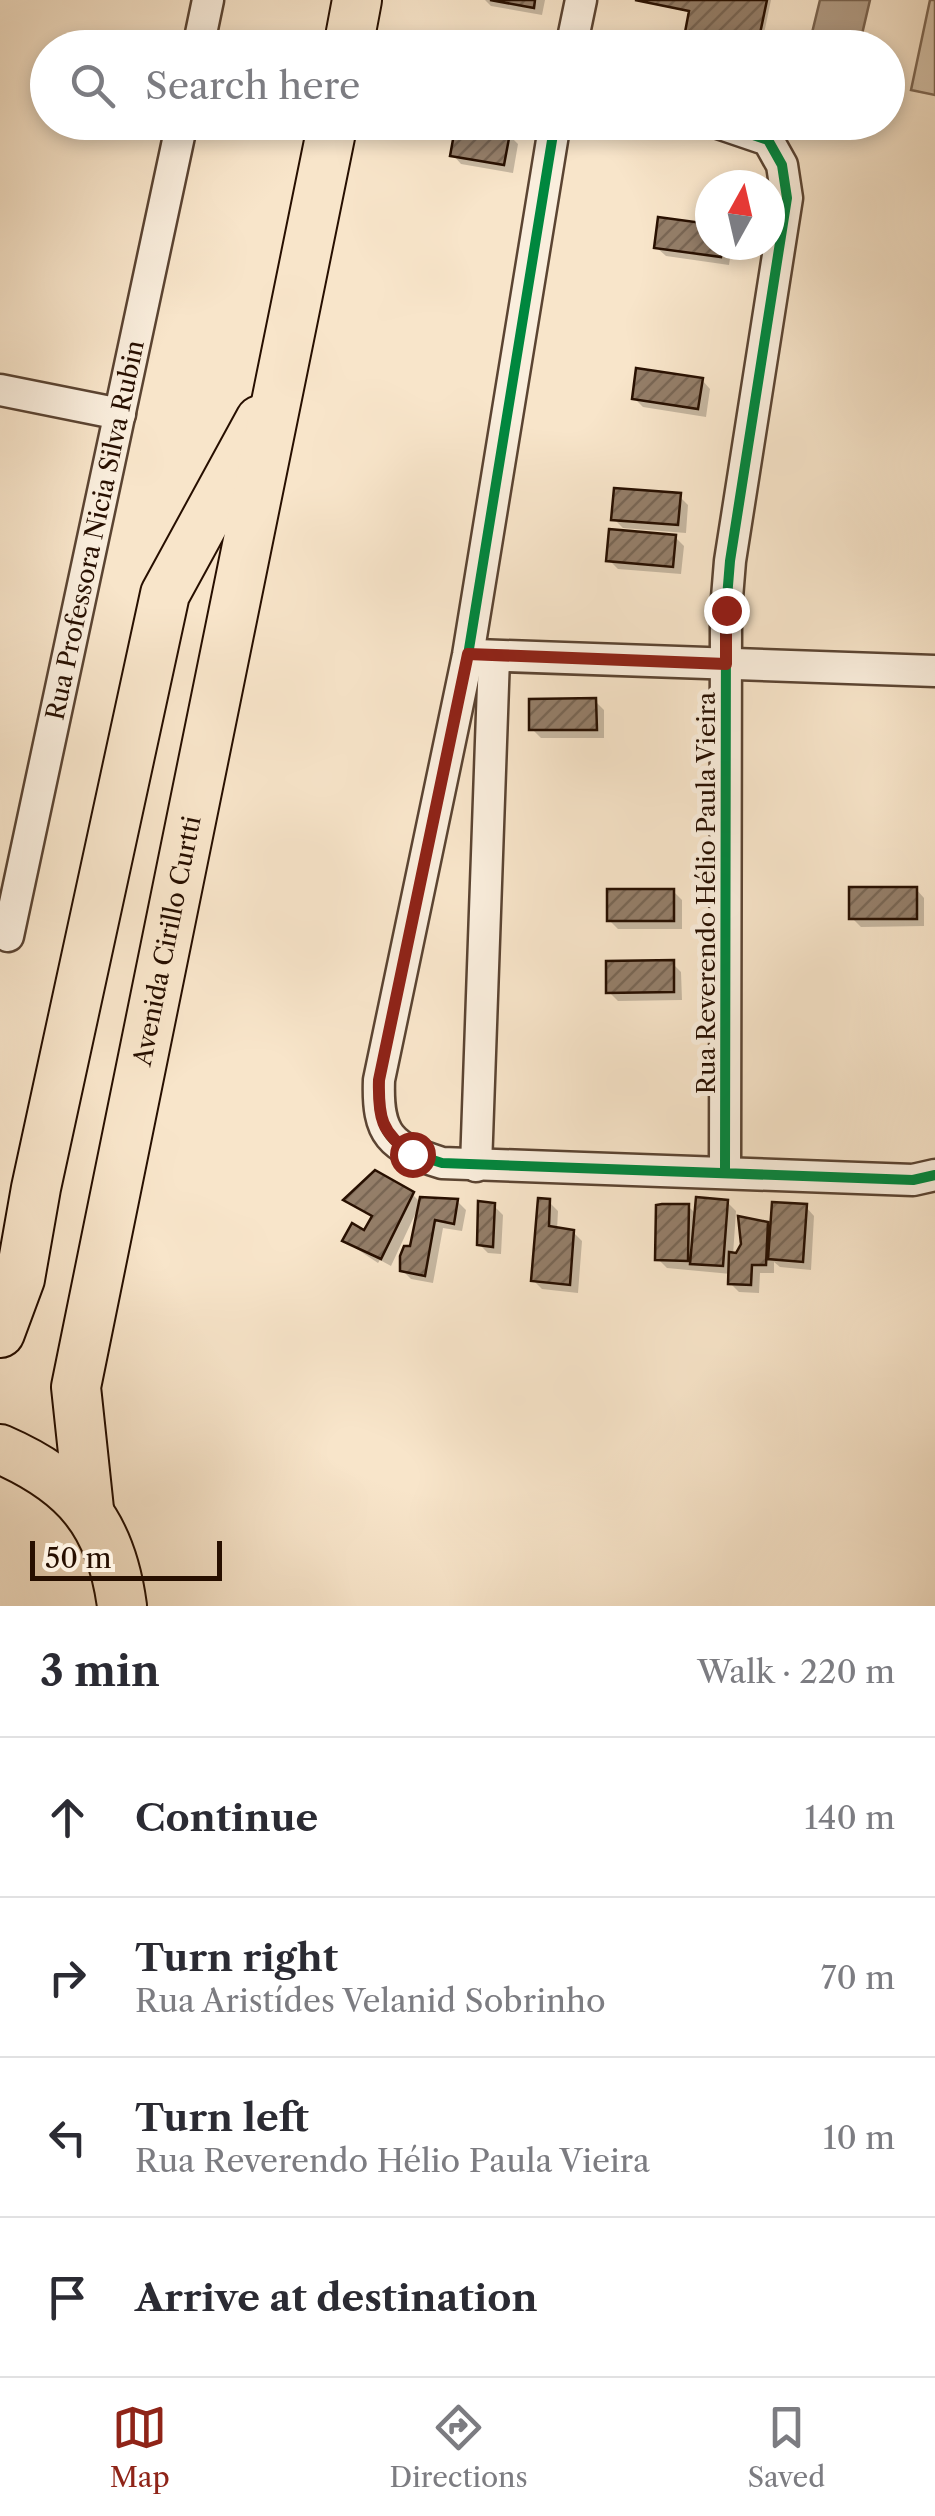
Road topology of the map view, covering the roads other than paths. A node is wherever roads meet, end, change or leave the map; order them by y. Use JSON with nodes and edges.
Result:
{"nodes":[{"id":1,"x":208,"y":0,"type":"edge"},
{"id":2,"x":357,"y":0,"type":"edge"},
{"id":3,"x":581,"y":0,"type":"edge"},
{"id":4,"x":202,"y":30,"type":"edge"},
{"id":5,"x":351,"y":30,"type":"edge"},
{"id":6,"x":575,"y":30,"type":"edge"},
{"id":7,"x":178,"y":140,"type":"edge"},
{"id":8,"x":329,"y":140,"type":"edge"},
{"id":9,"x":553,"y":140,"type":"edge"},
{"id":10,"x":768,"y":140,"type":"edge"},
{"id":11,"x":283,"y":377,"type":"junction"},
{"id":12,"x":0,"y":390,"type":"edge"},
{"id":13,"x":120,"y":414,"type":"junction"},
{"id":14,"x":481,"y":656,"type":"junction"},
{"id":15,"x":726,"y":664,"type":"junction"},
{"id":16,"x":935,"y":671,"type":"edge"},
{"id":17,"x":8,"y":936,"type":"dead end"},
{"id":18,"x":476,"y":1166,"type":"junction"},
{"id":19,"x":725,"y":1172,"type":"junction"},
{"id":20,"x":935,"y":1175,"type":"edge"},
{"id":21,"x":0,"y":1333,"type":"edge"},
{"id":22,"x":0,"y":1449,"type":"edge"},
{"id":23,"x":89,"y":1510,"type":"junction"},
{"id":24,"x":122,"y":1606,"type":"edge"}],
"edges":[{"from":1,"to":4,"type":"street"},
{"from":2,"to":5,"type":"main road"},
{"from":3,"to":6,"type":"street"},
{"from":7,"to":13,"type":"street","name":"Rua Professora Nicia Silva Rubin"},
{"from":8,"to":11,"type":"main road","name":"Avenida Cirillo Curtti"},
{"from":9,"to":14,"type":"street"},
{"from":10,"to":15,"type":"street","name":"Rua Reverendo Hélio Paula Vieira"},
{"from":11,"to":21,"type":"main road","name":"Avenida Cirillo Curtti"},
{"from":11,"to":23,"type":"main road","name":"Avenida Cirillo Curtti"},
{"from":12,"to":13,"type":"street"},
{"from":13,"to":17,"type":"street","name":"Rua Professora Nicia Silva Rubin"},
{"from":14,"to":15,"type":"street"},
{"from":14,"to":18,"type":"street"},
{"from":14,"to":18,"type":"street"},
{"from":15,"to":16,"type":"street"},
{"from":15,"to":19,"type":"street","name":"Rua Reverendo Hélio Paula Vieira"},
{"from":18,"to":19,"type":"street"},
{"from":19,"to":20,"type":"street"},
{"from":22,"to":23,"type":"main road"},
{"from":23,"to":24,"type":"main road"}]}
